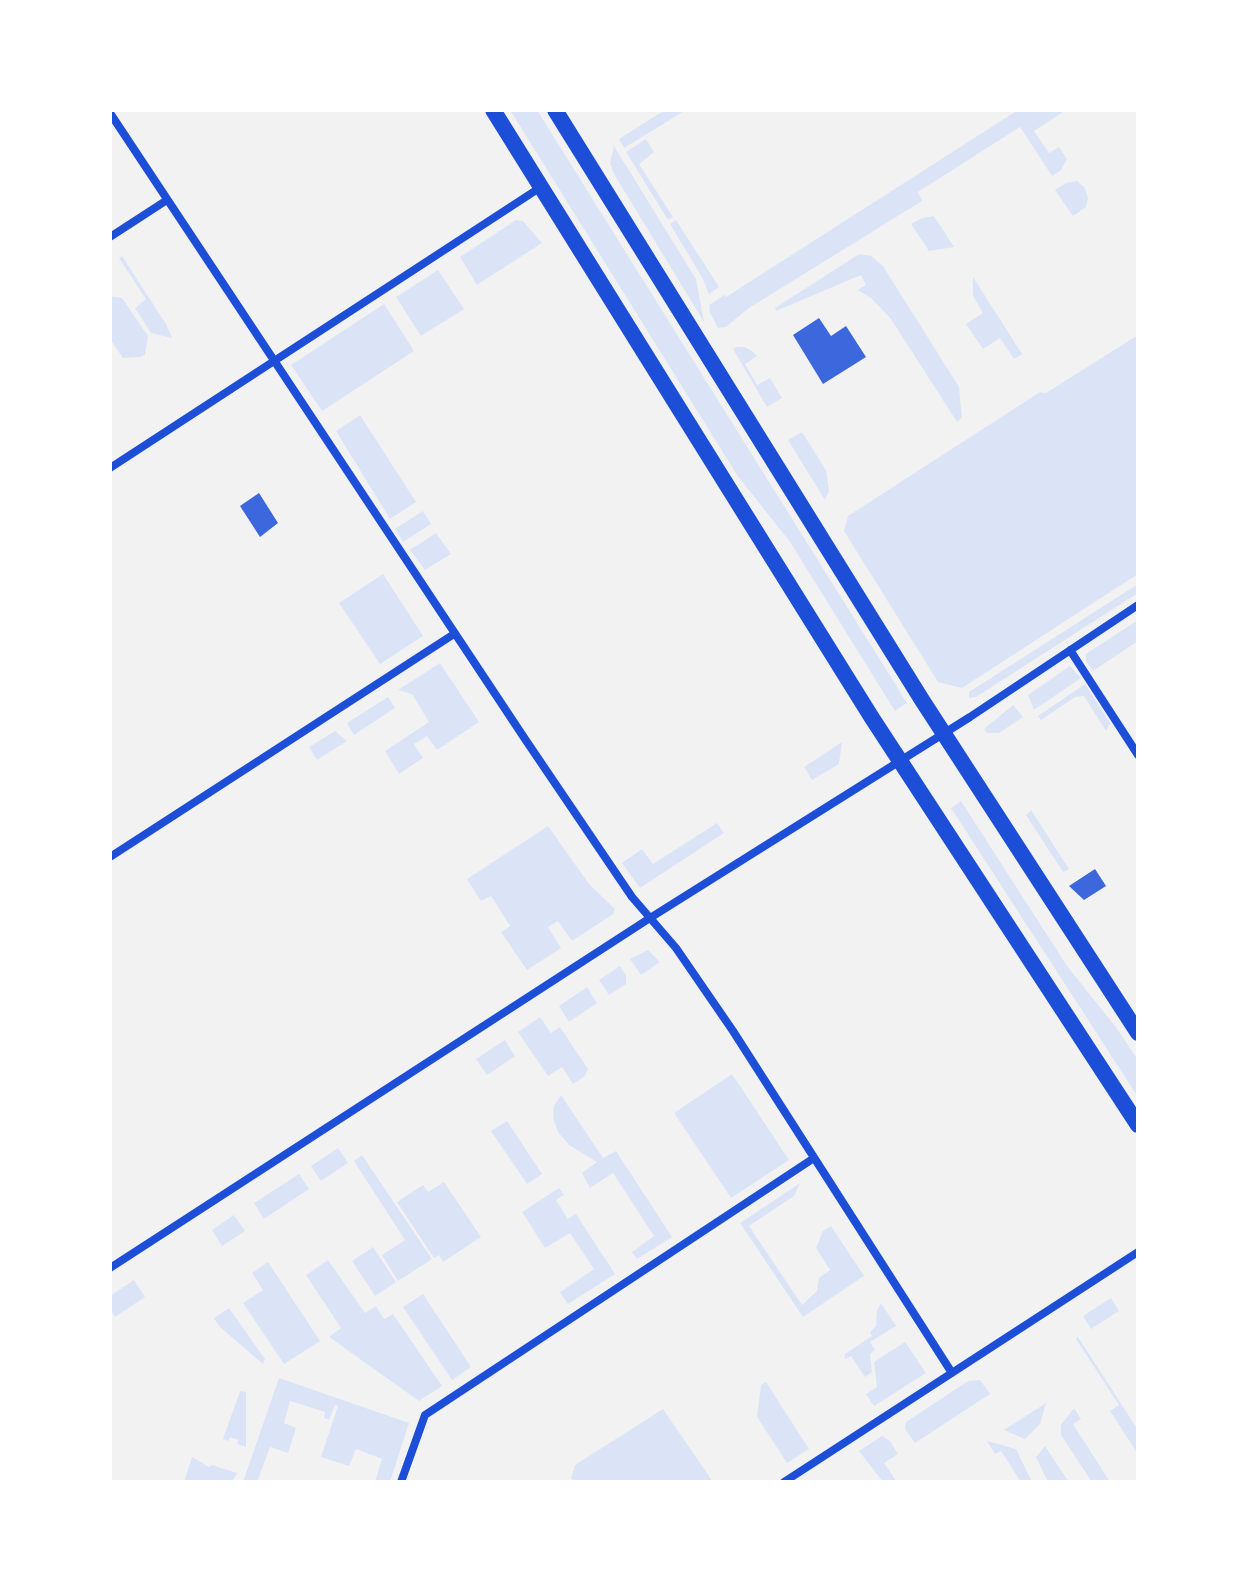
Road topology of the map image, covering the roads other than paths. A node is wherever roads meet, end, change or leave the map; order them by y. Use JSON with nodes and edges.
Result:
{"nodes":[{"id":1,"x":493,"y":110,"type":"edge"},
{"id":2,"x":555,"y":110,"type":"edge"},
{"id":3,"x":110,"y":113,"type":"edge"},
{"id":4,"x":541,"y":187,"type":"junction"},
{"id":5,"x":167,"y":200,"type":"junction"},
{"id":6,"x":110,"y":237,"type":"edge"},
{"id":7,"x":273,"y":362,"type":"junction"},
{"id":8,"x":110,"y":468,"type":"edge"},
{"id":9,"x":1138,"y":605,"type":"edge"},
{"id":10,"x":454,"y":634,"type":"junction"},
{"id":11,"x":1070,"y":650,"type":"junction"},
{"id":12,"x":944,"y":733,"type":"junction"},
{"id":13,"x":1138,"y":755,"type":"edge"},
{"id":14,"x":901,"y":761,"type":"junction"},
{"id":15,"x":110,"y":857,"type":"edge"},
{"id":16,"x":650,"y":918,"type":"junction"},
{"id":17,"x":1138,"y":1033,"type":"edge"},
{"id":18,"x":1138,"y":1125,"type":"edge"},
{"id":19,"x":814,"y":1158,"type":"junction"},
{"id":20,"x":1138,"y":1252,"type":"edge"},
{"id":21,"x":110,"y":1268,"type":"edge"},
{"id":22,"x":952,"y":1373,"type":"junction"},
{"id":23,"x":401,"y":1482,"type":"edge"},
{"id":24,"x":784,"y":1482,"type":"edge"}],
"edges":[{"from":1,"to":4,"type":"main road"},
{"from":2,"to":12,"type":"main road"},
{"from":3,"to":5,"type":"street"},
{"from":4,"to":7,"type":"street"},
{"from":4,"to":14,"type":"main road"},
{"from":5,"to":6,"type":"street"},
{"from":5,"to":7,"type":"street"},
{"from":7,"to":8,"type":"street"},
{"from":7,"to":10,"type":"street"},
{"from":9,"to":11,"type":"street"},
{"from":10,"to":15,"type":"street"},
{"from":10,"to":16,"type":"street"},
{"from":11,"to":12,"type":"street"},
{"from":11,"to":13,"type":"street"},
{"from":12,"to":14,"type":"street"},
{"from":12,"to":17,"type":"main road"},
{"from":14,"to":16,"type":"street"},
{"from":14,"to":18,"type":"main road"},
{"from":16,"to":19,"type":"street"},
{"from":16,"to":21,"type":"street"},
{"from":19,"to":22,"type":"street"},
{"from":19,"to":23,"type":"street"},
{"from":20,"to":22,"type":"street"},
{"from":22,"to":24,"type":"street"}]}
